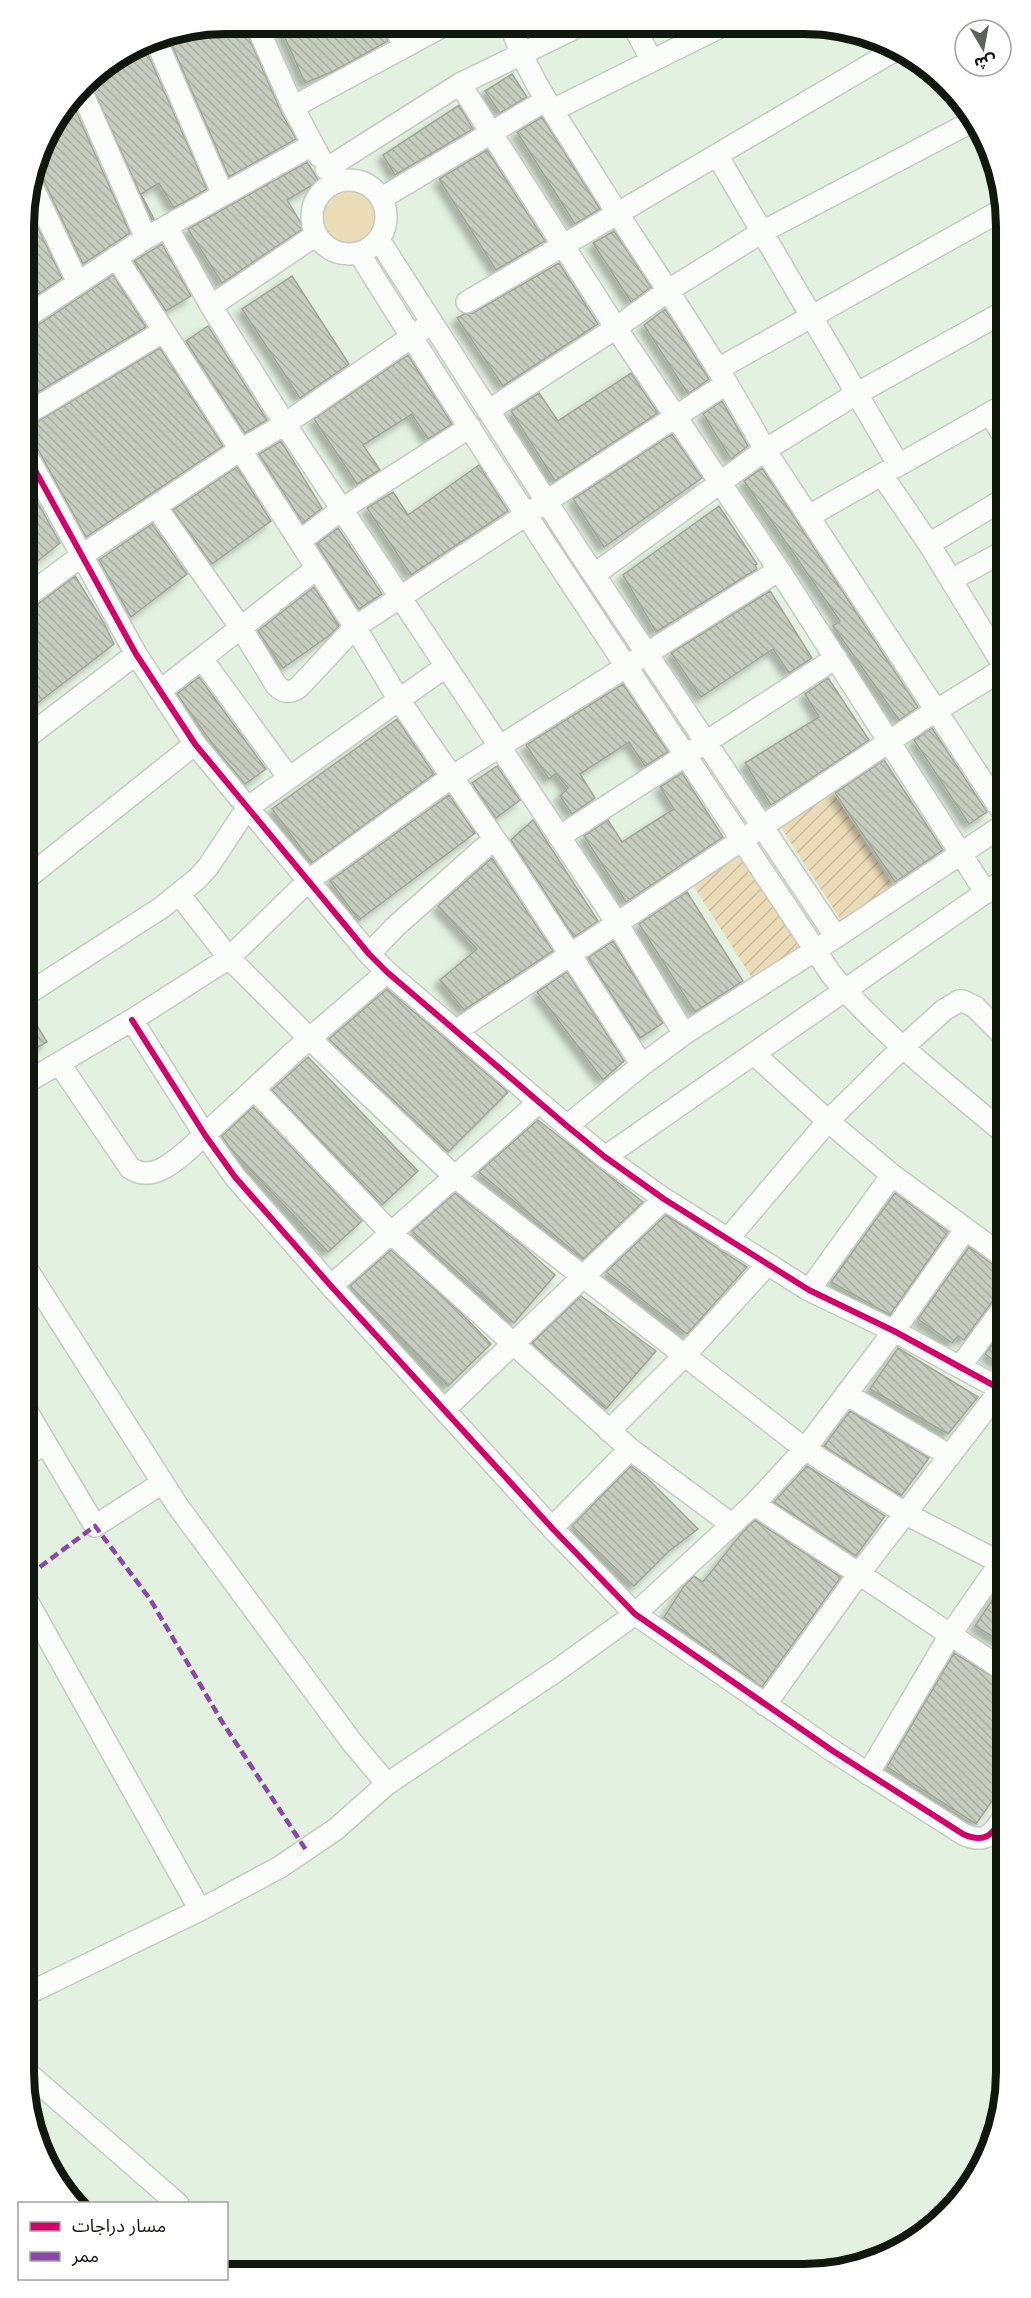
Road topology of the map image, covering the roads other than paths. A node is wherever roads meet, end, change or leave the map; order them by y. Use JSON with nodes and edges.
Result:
{"nodes":[{"id":1,"x":514,"y":34,"type":"edge"},
{"id":2,"x":561,"y":34,"type":"edge"},
{"id":3,"x":638,"y":34,"type":"edge"},
{"id":4,"x":706,"y":34,"type":"edge"},
{"id":5,"x":261,"y":35,"type":"edge"},
{"id":6,"x":399,"y":35,"type":"edge"},
{"id":7,"x":427,"y":35,"type":"edge"},
{"id":8,"x":159,"y":47,"type":"edge"},
{"id":9,"x":404,"y":47,"type":"junction"},
{"id":10,"x":520,"y":53,"type":"junction"},
{"id":11,"x":889,"y":54,"type":"edge"},
{"id":12,"x":652,"y":61,"type":"junction"},
{"id":13,"x":460,"y":84,"type":"junction"},
{"id":14,"x":84,"y":98,"type":"edge"},
{"id":15,"x":549,"y":105,"type":"junction"},
{"id":16,"x":293,"y":107,"type":"junction"},
{"id":17,"x":971,"y":131,"type":"edge"},
{"id":18,"x":491,"y":133,"type":"junction"},
{"id":19,"x":312,"y":144,"type":"junction"},
{"id":20,"x":717,"y":155,"type":"junction"},
{"id":21,"x":330,"y":176,"type":"junction"},
{"id":22,"x":222,"y":195,"type":"junction"},
{"id":23,"x":37,"y":197,"type":"edge"},
{"id":24,"x":382,"y":198,"type":"junction"},
{"id":25,"x":617,"y":214,"type":"junction"},
{"id":26,"x":995,"y":214,"type":"edge"},
{"id":27,"x":167,"y":227,"type":"junction"},
{"id":28,"x":762,"y":232,"type":"junction"},
{"id":29,"x":316,"y":235,"type":"junction"},
{"id":30,"x":146,"y":238,"type":"junction"},
{"id":31,"x":379,"y":240,"type":"junction"},
{"id":32,"x":563,"y":246,"type":"junction"},
{"id":33,"x":359,"y":253,"type":"junction"},
{"id":34,"x":116,"y":257,"type":"junction"},
{"id":35,"x":78,"y":283,"type":"junction"},
{"id":36,"x":669,"y":290,"type":"junction"},
{"id":37,"x":467,"y":302,"type":"dead end"},
{"id":38,"x":211,"y":306,"type":"junction"},
{"id":39,"x":35,"y":311,"type":"edge"},
{"id":40,"x":996,"y":316,"type":"edge"},
{"id":41,"x":812,"y":317,"type":"junction"},
{"id":42,"x":432,"y":323,"type":"junction"},
{"id":43,"x":616,"y":328,"type":"junction"},
{"id":44,"x":164,"y":332,"type":"junction"},
{"id":45,"x":411,"y":337,"type":"junction"},
{"id":46,"x":722,"y":376,"type":"junction"},
{"id":47,"x":856,"y":394,"type":"junction"},
{"id":48,"x":35,"y":409,"type":"edge"},
{"id":49,"x":995,"y":410,"type":"edge"},
{"id":50,"x":488,"y":411,"type":"junction"},
{"id":51,"x":677,"y":418,"type":"junction"},
{"id":52,"x":285,"y":424,"type":"junction"},
{"id":53,"x":470,"y":427,"type":"junction"},
{"id":54,"x":241,"y":450,"type":"junction"},
{"id":55,"x":765,"y":450,"type":"junction"},
{"id":56,"x":890,"y":469,"type":"junction"},
{"id":57,"x":35,"y":470,"type":"edge"},
{"id":58,"x":720,"y":483,"type":"junction"},
{"id":59,"x":546,"y":502,"type":"junction"},
{"id":60,"x":996,"y":504,"type":"edge"},
{"id":61,"x":156,"y":507,"type":"junction"},
{"id":62,"x":342,"y":509,"type":"junction"},
{"id":63,"x":528,"y":515,"type":"junction"},
{"id":64,"x":809,"y":516,"type":"junction"},
{"id":65,"x":300,"y":541,"type":"junction"},
{"id":66,"x":929,"y":544,"type":"junction"},
{"id":67,"x":81,"y":556,"type":"junction"},
{"id":68,"x":996,"y":556,"type":"edge"},
{"id":69,"x":317,"y":568,"type":"junction"},
{"id":70,"x":779,"y":570,"type":"junction"},
{"id":71,"x":595,"y":574,"type":"junction"},
{"id":72,"x":951,"y":580,"type":"junction"},
{"id":73,"x":35,"y":590,"type":"edge"},
{"id":74,"x":400,"y":596,"type":"junction"},
{"id":75,"x":355,"y":627,"type":"junction"},
{"id":76,"x":241,"y":628,"type":"junction"},
{"id":77,"x":996,"y":653,"type":"edge"},
{"id":78,"x":136,"y":654,"type":"junction"},
{"id":79,"x":647,"y":654,"type":"junction"},
{"id":80,"x":836,"y":658,"type":"junction"},
{"id":81,"x":202,"y":659,"type":"junction"},
{"id":82,"x":627,"y":665,"type":"junction"},
{"id":83,"x":445,"y":667,"type":"junction"},
{"id":84,"x":996,"y":674,"type":"edge"},
{"id":85,"x":160,"y":691,"type":"junction"},
{"id":86,"x":399,"y":700,"type":"junction"},
{"id":87,"x":936,"y":710,"type":"junction"},
{"id":88,"x":35,"y":731,"type":"edge"},
{"id":89,"x":705,"y":742,"type":"junction"},
{"id":90,"x":890,"y":742,"type":"junction"},
{"id":91,"x":195,"y":744,"type":"junction"},
{"id":92,"x":500,"y":747,"type":"junction"},
{"id":93,"x":686,"y":755,"type":"junction"},
{"id":94,"x":453,"y":776,"type":"junction"},
{"id":95,"x":289,"y":778,"type":"junction"},
{"id":96,"x":996,"y":801,"type":"edge"},
{"id":97,"x":247,"y":808,"type":"junction"},
{"id":98,"x":763,"y":825,"type":"junction"},
{"id":99,"x":996,"y":830,"type":"edge"},
{"id":100,"x":559,"y":837,"type":"junction"},
{"id":101,"x":494,"y":839,"type":"junction"},
{"id":102,"x":741,"y":840,"type":"junction"},
{"id":103,"x":960,"y":853,"type":"junction"},
{"id":104,"x":35,"y":872,"type":"edge"},
{"id":105,"x":308,"y":881,"type":"junction"},
{"id":106,"x":994,"y":887,"type":"edge"},
{"id":107,"x":179,"y":894,"type":"junction"},
{"id":108,"x":617,"y":923,"type":"junction"},
{"id":109,"x":836,"y":937,"type":"junction"},
{"id":110,"x":815,"y":950,"type":"junction"},
{"id":111,"x":369,"y":954,"type":"junction"},
{"id":112,"x":570,"y":954,"type":"junction"},
{"id":113,"x":229,"y":958,"type":"junction"},
{"id":114,"x":387,"y":972,"type":"junction"},
{"id":115,"x":35,"y":989,"type":"edge"},
{"id":116,"x":845,"y":990,"type":"junction"},
{"id":117,"x":132,"y":1020,"type":"junction"},
{"id":118,"x":996,"y":1028,"type":"edge"},
{"id":119,"x":456,"y":1031,"type":"junction"},
{"id":120,"x":684,"y":1034,"type":"junction"},
{"id":121,"x":310,"y":1039,"type":"junction"},
{"id":122,"x":903,"y":1047,"type":"junction"},
{"id":123,"x":754,"y":1054,"type":"junction"},
{"id":124,"x":59,"y":1063,"type":"junction"},
{"id":125,"x":642,"y":1065,"type":"junction"},
{"id":126,"x":35,"y":1078,"type":"edge"},
{"id":127,"x":254,"y":1089,"type":"junction"},
{"id":128,"x":539,"y":1102,"type":"junction"},
{"id":129,"x":828,"y":1122,"type":"junction"},
{"id":130,"x":567,"y":1126,"type":"junction"},
{"id":131,"x":996,"y":1126,"type":"edge"},
{"id":132,"x":205,"y":1135,"type":"junction"},
{"id":133,"x":605,"y":1157,"type":"junction"},
{"id":134,"x":892,"y":1175,"type":"junction"},
{"id":135,"x":455,"y":1176,"type":"junction"},
{"id":136,"x":664,"y":1199,"type":"junction"},
{"id":137,"x":965,"y":1230,"type":"junction"},
{"id":138,"x":391,"y":1233,"type":"junction"},
{"id":139,"x":727,"y":1240,"type":"junction"},
{"id":140,"x":996,"y":1251,"type":"edge"},
{"id":141,"x":767,"y":1264,"type":"junction"},
{"id":142,"x":583,"y":1277,"type":"junction"},
{"id":143,"x":34,"y":1281,"type":"edge"},
{"id":144,"x":331,"y":1286,"type":"junction"},
{"id":145,"x":809,"y":1290,"type":"junction"},
{"id":146,"x":996,"y":1318,"type":"edge"},
{"id":147,"x":894,"y":1332,"type":"junction"},
{"id":148,"x":512,"y":1343,"type":"junction"},
{"id":149,"x":685,"y":1355,"type":"junction"},
{"id":150,"x":960,"y":1367,"type":"junction"},
{"id":151,"x":996,"y":1387,"type":"edge"},
{"id":152,"x":846,"y":1394,"type":"junction"},
{"id":153,"x":996,"y":1398,"type":"edge"},
{"id":154,"x":445,"y":1408,"type":"junction"},
{"id":155,"x":609,"y":1431,"type":"junction"},
{"id":156,"x":37,"y":1449,"type":"edge"},
{"id":157,"x":630,"y":1449,"type":"junction"},
{"id":158,"x":805,"y":1449,"type":"junction"},
{"id":159,"x":950,"y":1456,"type":"junction"},
{"id":160,"x":162,"y":1483,"type":"junction"},
{"id":161,"x":754,"y":1504,"type":"junction"},
{"id":162,"x":906,"y":1514,"type":"junction"},
{"id":163,"x":731,"y":1524,"type":"junction"},
{"id":164,"x":552,"y":1528,"type":"junction"},
{"id":165,"x":996,"y":1558,"type":"edge"},
{"id":166,"x":996,"y":1571,"type":"edge"},
{"id":167,"x":858,"y":1575,"type":"junction"},
{"id":168,"x":34,"y":1613,"type":"edge"},
{"id":169,"x":635,"y":1614,"type":"junction"},
{"id":170,"x":950,"y":1635,"type":"junction"},
{"id":171,"x":996,"y":1665,"type":"edge"},
{"id":172,"x":765,"y":1705,"type":"junction"},
{"id":173,"x":868,"y":1774,"type":"junction"},
{"id":174,"x":387,"y":1784,"type":"junction"},
{"id":175,"x":996,"y":1827,"type":"edge"},
{"id":176,"x":200,"y":1910,"type":"junction"},
{"id":177,"x":34,"y":1991,"type":"edge"},
{"id":178,"x":35,"y":2079,"type":"edge"},
{"id":179,"x":176,"y":2202,"type":"edge"}],
"edges":[{"from":1,"to":10,"type":"street"},
{"from":2,"to":10,"type":"street"},
{"from":3,"to":12,"type":"street"},
{"from":4,"to":12,"type":"street"},
{"from":5,"to":16,"type":"street"},
{"from":6,"to":9,"type":"street"},
{"from":7,"to":9,"type":"street"},
{"from":8,"to":22,"type":"street"},
{"from":9,"to":16,"type":"street"},
{"from":10,"to":13,"type":"street"},
{"from":10,"to":15,"type":"street"},
{"from":11,"to":20,"type":"street"},
{"from":12,"to":15,"type":"street"},
{"from":13,"to":18,"type":"street"},
{"from":13,"to":21,"type":"street"},
{"from":14,"to":30,"type":"street"},
{"from":15,"to":18,"type":"street"},
{"from":15,"to":25,"type":"street"},
{"from":16,"to":19,"type":"street"},
{"from":17,"to":28,"type":"street"},
{"from":18,"to":24,"type":"street"},
{"from":18,"to":32,"type":"street"},
{"from":19,"to":21,"type":"street"},
{"from":19,"to":22,"type":"street"},
{"from":20,"to":25,"type":"street"},
{"from":20,"to":28,"type":"street"},
{"from":21,"to":24,"type":"street"},
{"from":21,"to":29,"type":"street"},
{"from":22,"to":27,"type":"street"},
{"from":23,"to":35,"type":"street"},
{"from":24,"to":31,"type":"street"},
{"from":25,"to":32,"type":"street"},
{"from":25,"to":36,"type":"street"},
{"from":26,"to":41,"type":"street"},
{"from":27,"to":30,"type":"street"},
{"from":27,"to":38,"type":"street"},
{"from":28,"to":36,"type":"street"},
{"from":28,"to":41,"type":"street"},
{"from":29,"to":33,"type":"street"},
{"from":29,"to":38,"type":"street"},
{"from":30,"to":34,"type":"street"},
{"from":31,"to":33,"type":"street"},
{"from":31,"to":42,"type":"street"},
{"from":32,"to":37,"type":"street"},
{"from":32,"to":43,"type":"street"},
{"from":33,"to":45,"type":"street"},
{"from":34,"to":35,"type":"street"},
{"from":34,"to":44,"type":"street"},
{"from":35,"to":39,"type":"street"},
{"from":36,"to":43,"type":"street"},
{"from":36,"to":46,"type":"street"},
{"from":38,"to":52,"type":"street"},
{"from":40,"to":47,"type":"street"},
{"from":41,"to":46,"type":"street"},
{"from":41,"to":47,"type":"street"},
{"from":42,"to":45,"type":"street"},
{"from":42,"to":50,"type":"street"},
{"from":43,"to":50,"type":"street"},
{"from":43,"to":51,"type":"street"},
{"from":44,"to":48,"type":"street"},
{"from":44,"to":54,"type":"street"},
{"from":45,"to":52,"type":"street"},
{"from":45,"to":53,"type":"street"},
{"from":46,"to":51,"type":"street"},
{"from":46,"to":55,"type":"street"},
{"from":47,"to":55,"type":"street"},
{"from":47,"to":56,"type":"street"},
{"from":49,"to":56,"type":"street"},
{"from":50,"to":59,"type":"street"},
{"from":51,"to":58,"type":"street"},
{"from":51,"to":59,"type":"street"},
{"from":52,"to":54,"type":"street"},
{"from":52,"to":62,"type":"street"},
{"from":53,"to":62,"type":"street"},
{"from":53,"to":63,"type":"street"},
{"from":54,"to":61,"type":"street"},
{"from":54,"to":65,"type":"street"},
{"from":55,"to":58,"type":"street"},
{"from":55,"to":64,"type":"street"},
{"from":56,"to":64,"type":"street"},
{"from":56,"to":66,"type":"street"},
{"from":57,"to":67,"type":"street"},
{"from":58,"to":70,"type":"street"},
{"from":58,"to":71,"type":"street"},
{"from":59,"to":63,"type":"street"},
{"from":59,"to":71,"type":"street"},
{"from":60,"to":66,"type":"street"},
{"from":61,"to":67,"type":"street"},
{"from":61,"to":76,"type":"street"},
{"from":62,"to":65,"type":"street"},
{"from":62,"to":74,"type":"street"},
{"from":63,"to":74,"type":"street"},
{"from":63,"to":82,"type":"street"},
{"from":64,"to":87,"type":"street"},
{"from":65,"to":69,"type":"street"},
{"from":66,"to":72,"type":"street"},
{"from":67,"to":73,"type":"street"},
{"from":67,"to":78,"type":"street"},
{"from":68,"to":72,"type":"street"},
{"from":69,"to":75,"type":"street"},
{"from":69,"to":76,"type":"street"},
{"from":70,"to":79,"type":"street"},
{"from":70,"to":80,"type":"street"},
{"from":71,"to":79,"type":"street"},
{"from":72,"to":77,"type":"street"},
{"from":74,"to":75,"type":"street"},
{"from":74,"to":83,"type":"street"},
{"from":75,"to":76,"type":"street"},
{"from":75,"to":86,"type":"street"},
{"from":76,"to":81,"type":"street"},
{"from":78,"to":85,"type":"street"},
{"from":78,"to":88,"type":"street"},
{"from":79,"to":82,"type":"street"},
{"from":79,"to":89,"type":"street"},
{"from":80,"to":89,"type":"street"},
{"from":80,"to":90,"type":"street"},
{"from":81,"to":85,"type":"street"},
{"from":81,"to":95,"type":"street"},
{"from":82,"to":92,"type":"street"},
{"from":82,"to":93,"type":"street"},
{"from":83,"to":86,"type":"street"},
{"from":83,"to":92,"type":"street"},
{"from":84,"to":87,"type":"street"},
{"from":85,"to":91,"type":"street"},
{"from":86,"to":94,"type":"street"},
{"from":86,"to":95,"type":"street"},
{"from":87,"to":90,"type":"street"},
{"from":87,"to":96,"type":"street"},
{"from":89,"to":93,"type":"street"},
{"from":89,"to":98,"type":"street"},
{"from":90,"to":98,"type":"street"},
{"from":90,"to":103,"type":"street"},
{"from":91,"to":97,"type":"street"},
{"from":91,"to":104,"type":"street"},
{"from":92,"to":94,"type":"street"},
{"from":92,"to":100,"type":"street"},
{"from":93,"to":100,"type":"street"},
{"from":93,"to":102,"type":"street"},
{"from":94,"to":101,"type":"street"},
{"from":94,"to":105,"type":"street"},
{"from":95,"to":97,"type":"street"},
{"from":97,"to":105,"type":"street"},
{"from":97,"to":107,"type":"street"},
{"from":98,"to":102,"type":"street"},
{"from":98,"to":109,"type":"street"},
{"from":99,"to":103,"type":"street"},
{"from":100,"to":108,"type":"street"},
{"from":101,"to":111,"type":"street"},
{"from":101,"to":112,"type":"street"},
{"from":102,"to":108,"type":"street"},
{"from":102,"to":110,"type":"street"},
{"from":103,"to":106,"type":"street"},
{"from":103,"to":109,"type":"street"},
{"from":105,"to":111,"type":"street"},
{"from":105,"to":113,"type":"street"},
{"from":106,"to":116,"type":"street"},
{"from":107,"to":113,"type":"street"},
{"from":107,"to":115,"type":"street"},
{"from":108,"to":112,"type":"street"},
{"from":108,"to":120,"type":"street"},
{"from":109,"to":110,"type":"street"},
{"from":110,"to":116,"type":"street"},
{"from":110,"to":120,"type":"street"},
{"from":111,"to":114,"type":"street"},
{"from":112,"to":119,"type":"street"},
{"from":112,"to":125,"type":"street"},
{"from":113,"to":117,"type":"street"},
{"from":113,"to":121,"type":"street"},
{"from":114,"to":119,"type":"street"},
{"from":114,"to":121,"type":"street"},
{"from":116,"to":122,"type":"street"},
{"from":116,"to":123,"type":"street"},
{"from":117,"to":124,"type":"street"},
{"from":117,"to":132,"type":"street"},
{"from":118,"to":122,"type":"street"},
{"from":119,"to":128,"type":"street"},
{"from":120,"to":125,"type":"street"},
{"from":121,"to":127,"type":"street"},
{"from":121,"to":135,"type":"street"},
{"from":122,"to":129,"type":"street"},
{"from":122,"to":131,"type":"street"},
{"from":123,"to":129,"type":"street"},
{"from":123,"to":133,"type":"street"},
{"from":124,"to":126,"type":"street"},
{"from":124,"to":132,"type":"street"},
{"from":125,"to":130,"type":"street"},
{"from":127,"to":132,"type":"street"},
{"from":127,"to":138,"type":"street"},
{"from":128,"to":130,"type":"street"},
{"from":128,"to":135,"type":"street"},
{"from":129,"to":134,"type":"street"},
{"from":129,"to":139,"type":"street"},
{"from":130,"to":133,"type":"street"},
{"from":132,"to":144,"type":"street"},
{"from":133,"to":136,"type":"street"},
{"from":134,"to":137,"type":"street"},
{"from":134,"to":145,"type":"street"},
{"from":135,"to":138,"type":"street"},
{"from":135,"to":142,"type":"street"},
{"from":136,"to":139,"type":"street"},
{"from":136,"to":142,"type":"street"},
{"from":137,"to":140,"type":"street"},
{"from":137,"to":147,"type":"street"},
{"from":138,"to":144,"type":"street"},
{"from":138,"to":148,"type":"street"},
{"from":139,"to":141,"type":"street"},
{"from":141,"to":145,"type":"street"},
{"from":141,"to":149,"type":"street"},
{"from":142,"to":148,"type":"street"},
{"from":142,"to":149,"type":"street"},
{"from":143,"to":160,"type":"street"},
{"from":144,"to":154,"type":"street"},
{"from":145,"to":147,"type":"street"},
{"from":146,"to":150,"type":"street"},
{"from":147,"to":150,"type":"street"},
{"from":147,"to":152,"type":"street"},
{"from":148,"to":154,"type":"street"},
{"from":148,"to":155,"type":"street"},
{"from":149,"to":155,"type":"street"},
{"from":149,"to":158,"type":"street"},
{"from":150,"to":151,"type":"street"},
{"from":152,"to":158,"type":"street"},
{"from":152,"to":159,"type":"street"},
{"from":153,"to":159,"type":"street"},
{"from":154,"to":164,"type":"street"},
{"from":155,"to":157,"type":"street"},
{"from":156,"to":160,"type":"street"},
{"from":157,"to":163,"type":"street"},
{"from":157,"to":164,"type":"street"},
{"from":158,"to":161,"type":"street"},
{"from":158,"to":162,"type":"street"},
{"from":159,"to":162,"type":"street"},
{"from":160,"to":174,"type":"street"},
{"from":161,"to":163,"type":"street"},
{"from":161,"to":167,"type":"street"},
{"from":162,"to":165,"type":"street"},
{"from":162,"to":167,"type":"street"},
{"from":163,"to":169,"type":"street"},
{"from":164,"to":169,"type":"street"},
{"from":166,"to":170,"type":"street"},
{"from":167,"to":170,"type":"street"},
{"from":167,"to":172,"type":"street"},
{"from":168,"to":176,"type":"street"},
{"from":169,"to":172,"type":"street"},
{"from":169,"to":174,"type":"street"},
{"from":170,"to":171,"type":"street"},
{"from":170,"to":173,"type":"street"},
{"from":172,"to":173,"type":"street"},
{"from":173,"to":175,"type":"street"},
{"from":174,"to":176,"type":"street"},
{"from":176,"to":177,"type":"street"},
{"from":178,"to":179,"type":"street"}]}
